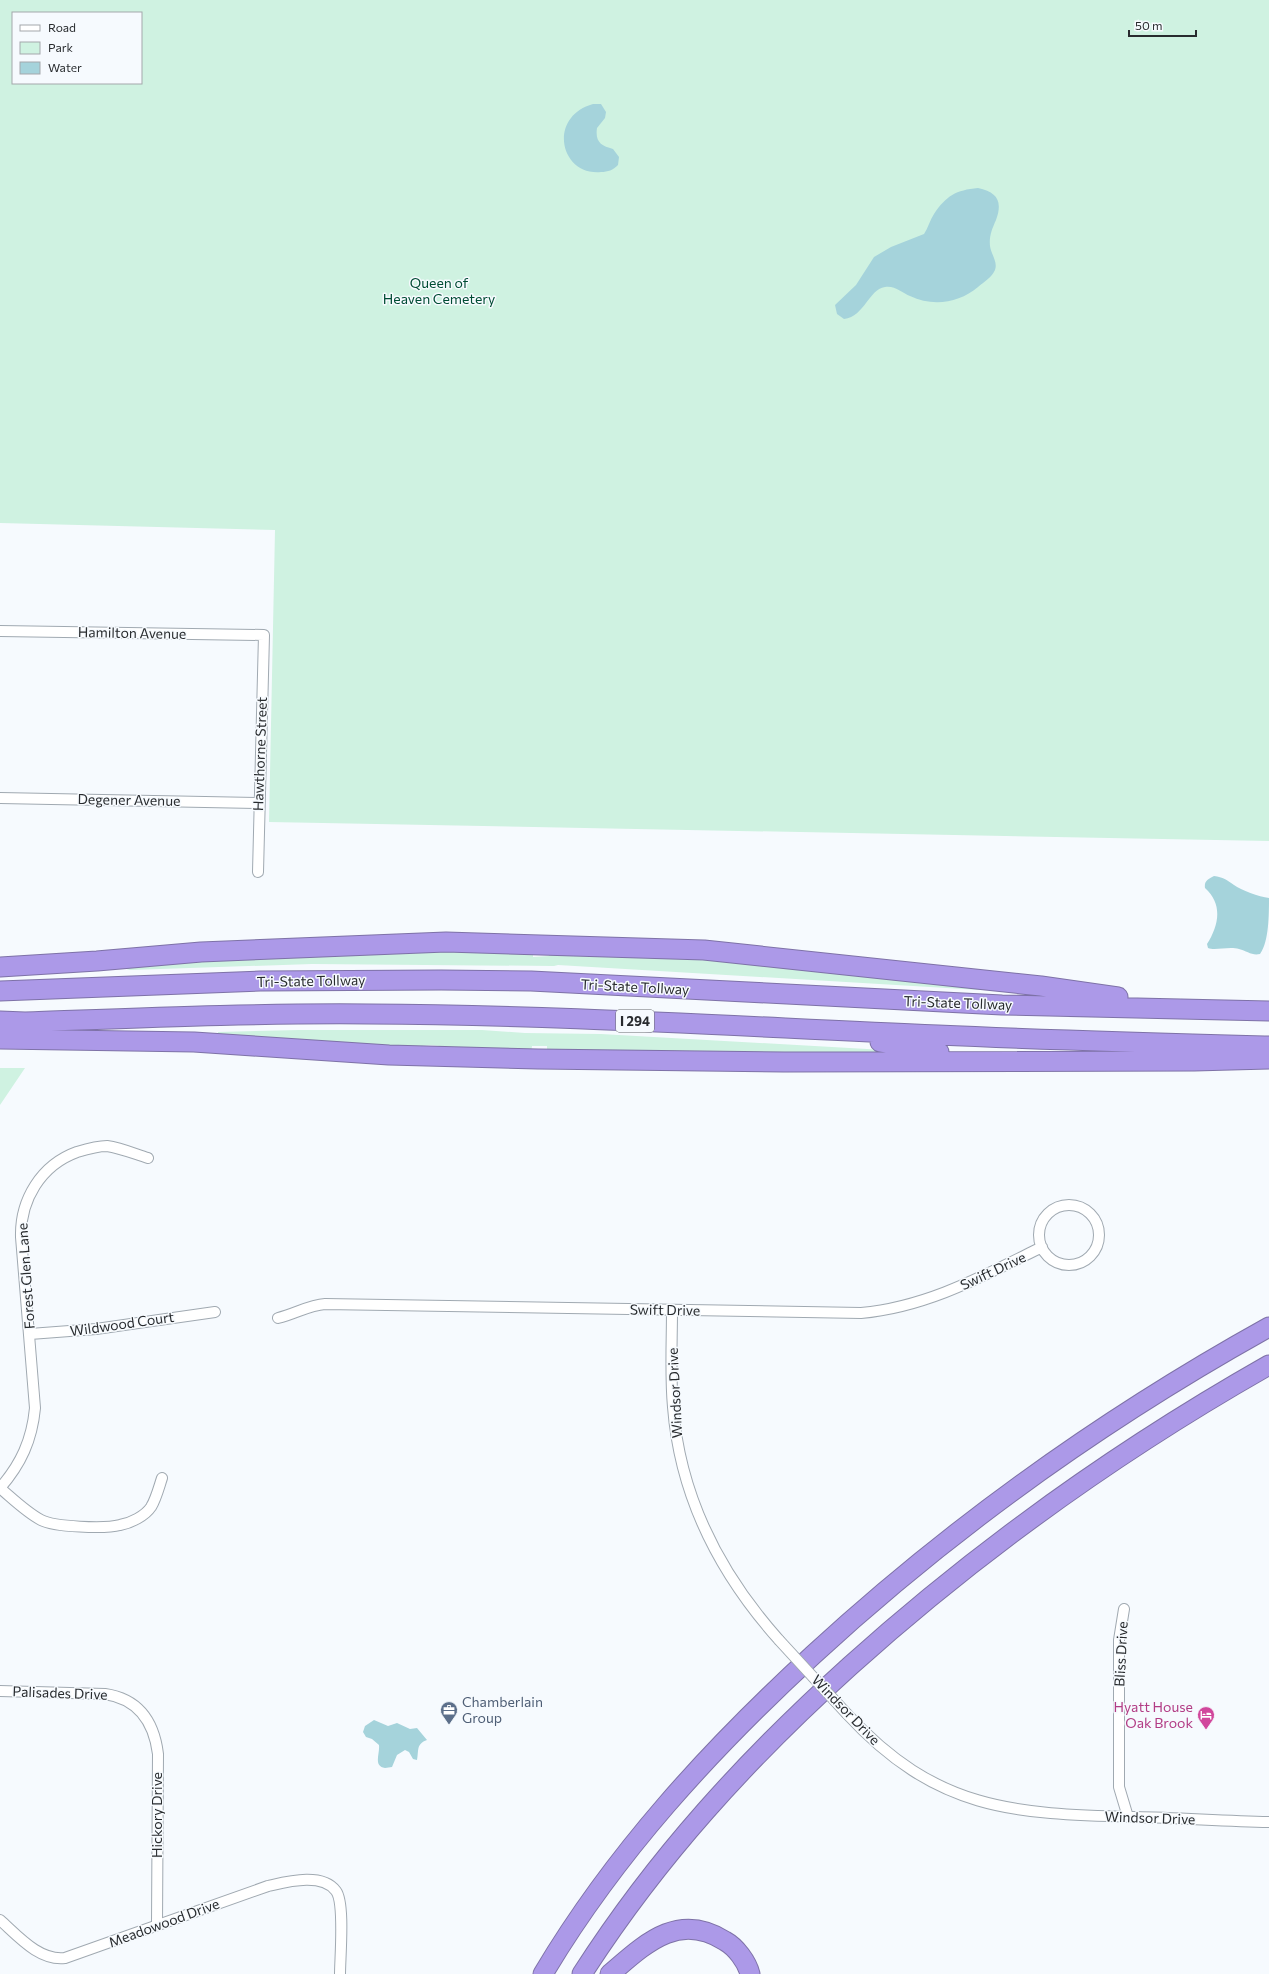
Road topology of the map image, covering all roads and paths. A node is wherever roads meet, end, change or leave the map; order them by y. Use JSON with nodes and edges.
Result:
{"nodes":[{"id":1,"x":0,"y":631,"type":"edge"},
{"id":2,"x":264,"y":635,"type":"joint"},
{"id":3,"x":0,"y":798,"type":"edge"},
{"id":4,"x":258,"y":803,"type":"junction"},
{"id":5,"x":258,"y":872,"type":"dead end"},
{"id":6,"x":0,"y":967,"type":"edge"},
{"id":7,"x":0,"y":991,"type":"edge"},
{"id":8,"x":1217,"y":1009,"type":"junction"},
{"id":9,"x":1269,"y":1011,"type":"edge"},
{"id":10,"x":0,"y":1021,"type":"edge"},
{"id":11,"x":832,"y":1030,"type":"junction"},
{"id":12,"x":0,"y":1039,"type":"edge"},
{"id":13,"x":1269,"y":1046,"type":"edge"},
{"id":14,"x":1269,"y":1059,"type":"edge"},
{"id":15,"x":1021,"y":1062,"type":"junction"},
{"id":16,"x":148,"y":1158,"type":"dead end"},
{"id":17,"x":1042,"y":1247,"type":"junction"},
{"id":18,"x":672,"y":1310,"type":"junction"},
{"id":19,"x":215,"y":1312,"type":"dead end"},
{"id":20,"x":278,"y":1318,"type":"dead end"},
{"id":21,"x":1269,"y":1327,"type":"edge"},
{"id":22,"x":30,"y":1334,"type":"junction"},
{"id":23,"x":1269,"y":1365,"type":"edge"},
{"id":24,"x":162,"y":1478,"type":"dead end"},
{"id":25,"x":0,"y":1488,"type":"edge"},
{"id":26,"x":1124,"y":1609,"type":"dead end"},
{"id":27,"x":0,"y":1691,"type":"edge"},
{"id":28,"x":140,"y":1710,"type":"joint"},
{"id":29,"x":1128,"y":1817,"type":"junction"},
{"id":30,"x":1269,"y":1822,"type":"edge"},
{"id":31,"x":0,"y":1920,"type":"edge"},
{"id":32,"x":157,"y":1924,"type":"junction"},
{"id":33,"x":340,"y":1974,"type":"edge"},
{"id":34,"x":543,"y":1974,"type":"edge"},
{"id":35,"x":582,"y":1974,"type":"edge"},
{"id":36,"x":610,"y":1974,"type":"edge"},
{"id":37,"x":750,"y":1974,"type":"edge"}],
"edges":[{"from":1,"to":2,"type":"street","name":"Hamilton Avenue"},
{"from":2,"to":4,"type":"street","name":"Hawthorne Street"},
{"from":3,"to":4,"type":"street","name":"Degener Avenue"},
{"from":4,"to":5,"type":"street","name":"Hawthorne Street"},
{"from":6,"to":8,"type":"highway"},
{"from":7,"to":8,"type":"highway","name":"Tri-State Tollway"},
{"from":8,"to":9,"type":"highway","name":"Tri-State Tollway"},
{"from":10,"to":11,"type":"highway","number":"I 294"},
{"from":11,"to":13,"type":"highway","number":"I 294"},
{"from":11,"to":15,"type":"highway"},
{"from":12,"to":15,"type":"highway"},
{"from":14,"to":15,"type":"highway"},
{"from":16,"to":22,"type":"street","name":"Forest Glen Lane"},
{"from":17,"to":17,"type":"street","name":"Swift Drive"},
{"from":17,"to":18,"type":"street","name":"Swift Drive"},
{"from":18,"to":20,"type":"street","name":"Swift Drive"},
{"from":18,"to":29,"type":"street","name":"Windsor Drive","bridge":true},
{"from":19,"to":22,"type":"street","name":"Wildwood Court"},
{"from":21,"to":34,"type":"highway"},
{"from":22,"to":25,"type":"street","name":"Forest Glen Lane"},
{"from":23,"to":35,"type":"highway"},
{"from":24,"to":25,"type":"street"},
{"from":26,"to":29,"type":"street","name":"Bliss Drive"},
{"from":27,"to":28,"type":"street","name":"Palisades Drive"},
{"from":28,"to":32,"type":"street","name":"Hickory Drive"},
{"from":29,"to":30,"type":"street","name":"Windsor Drive"},
{"from":31,"to":32,"type":"street","name":"Meadowood Drive"},
{"from":32,"to":33,"type":"street","name":"Meadowood Drive"},
{"from":36,"to":37,"type":"highway"}]}
